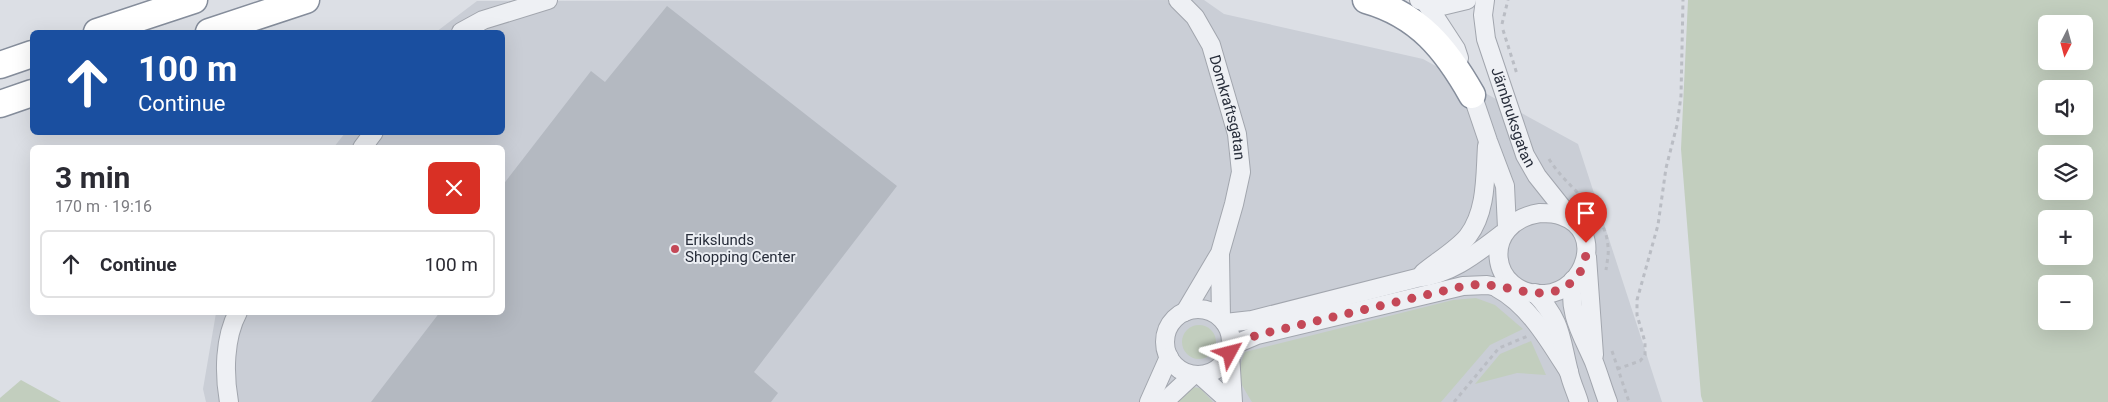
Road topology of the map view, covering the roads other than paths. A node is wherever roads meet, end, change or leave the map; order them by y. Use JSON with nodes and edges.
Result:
{"nodes":[{"id":1,"x":194,"y":0,"type":"edge"},
{"id":2,"x":306,"y":0,"type":"edge"},
{"id":3,"x":548,"y":0,"type":"edge"},
{"id":4,"x":1178,"y":0,"type":"edge"},
{"id":5,"x":1366,"y":0,"type":"edge"},
{"id":6,"x":1467,"y":0,"type":"edge"},
{"id":7,"x":1485,"y":0,"type":"edge"},
{"id":8,"x":1422,"y":2,"type":"edge"},
{"id":9,"x":104,"y":30,"type":"edge"},
{"id":10,"x":215,"y":30,"type":"edge"},
{"id":11,"x":465,"y":30,"type":"edge"},
{"id":12,"x":30,"y":55,"type":"edge"},
{"id":13,"x":0,"y":66,"type":"edge"},
{"id":14,"x":30,"y":94,"type":"edge"},
{"id":15,"x":1472,"y":95,"type":"junction"},
{"id":16,"x":0,"y":104,"type":"edge"},
{"id":17,"x":1488,"y":141,"type":"junction"},
{"id":18,"x":1574,"y":223,"type":"junction"},
{"id":19,"x":1505,"y":231,"type":"junction"},
{"id":20,"x":1586,"y":251,"type":"junction"},
{"id":21,"x":1220,"y":253,"type":"junction"},
{"id":22,"x":1417,"y":278,"type":"junction"},
{"id":23,"x":1573,"y":280,"type":"junction"},
{"id":24,"x":1487,"y":285,"type":"junction"},
{"id":25,"x":1531,"y":292,"type":"junction"},
{"id":26,"x":1185,"y":312,"type":"junction"},
{"id":27,"x":237,"y":315,"type":"edge"},
{"id":28,"x":1223,"y":320,"type":"junction"},
{"id":29,"x":1230,"y":350,"type":"junction"},
{"id":30,"x":1169,"y":356,"type":"junction"},
{"id":31,"x":1594,"y":364,"type":"junction"},
{"id":32,"x":1569,"y":372,"type":"junction"},
{"id":33,"x":1196,"y":375,"type":"junction"},
{"id":34,"x":229,"y":402,"type":"edge"},
{"id":35,"x":1149,"y":402,"type":"edge"},
{"id":36,"x":1164,"y":402,"type":"edge"},
{"id":37,"x":1231,"y":402,"type":"edge"},
{"id":38,"x":1580,"y":402,"type":"edge"},
{"id":39,"x":1608,"y":402,"type":"edge"}],
"edges":[{"from":1,"to":9,"type":"highway"},
{"from":2,"to":10,"type":"highway"},
{"from":3,"to":11,"type":"street"},
{"from":4,"to":21,"type":"street","name":"Domkraftsgatan"},
{"from":5,"to":15,"type":"highway"},
{"from":6,"to":8,"type":"street"},
{"from":7,"to":18,"type":"street","name":"Järnbruksgatan"},
{"from":8,"to":15,"type":"street","name":"Järnbruksgatan"},
{"from":12,"to":13,"type":"highway"},
{"from":14,"to":16,"type":"highway"},
{"from":15,"to":17,"type":"street","name":"Järnbruksgatan"},
{"from":17,"to":19,"type":"street","name":"Järnbruksgatan"},
{"from":17,"to":22,"type":"street"},
{"from":18,"to":19,"type":"street"},
{"from":18,"to":20,"type":"street"},
{"from":19,"to":22,"type":"street"},
{"from":19,"to":25,"type":"street"},
{"from":20,"to":23,"type":"street"},
{"from":20,"to":31,"type":"street"},
{"from":21,"to":26,"type":"street","name":"Domkraftsgatan"},
{"from":21,"to":28,"type":"street","name":"Domkraftsgatan"},
{"from":22,"to":28,"type":"street"},
{"from":23,"to":25,"type":"street"},
{"from":23,"to":31,"type":"street"},
{"from":24,"to":25,"type":"street"},
{"from":24,"to":29,"type":"street"},
{"from":24,"to":32,"type":"street"},
{"from":25,"to":32,"type":"street"},
{"from":26,"to":28,"type":"street"},
{"from":26,"to":30,"type":"street"},
{"from":27,"to":34,"type":"street"},
{"from":28,"to":29,"type":"street"},
{"from":29,"to":33,"type":"street"},
{"from":29,"to":37,"type":"street"},
{"from":30,"to":33,"type":"street"},
{"from":30,"to":35,"type":"street"},
{"from":31,"to":39,"type":"street"},
{"from":32,"to":38,"type":"street"},
{"from":33,"to":36,"type":"street"},
{"from":33,"to":37,"type":"street"}]}
